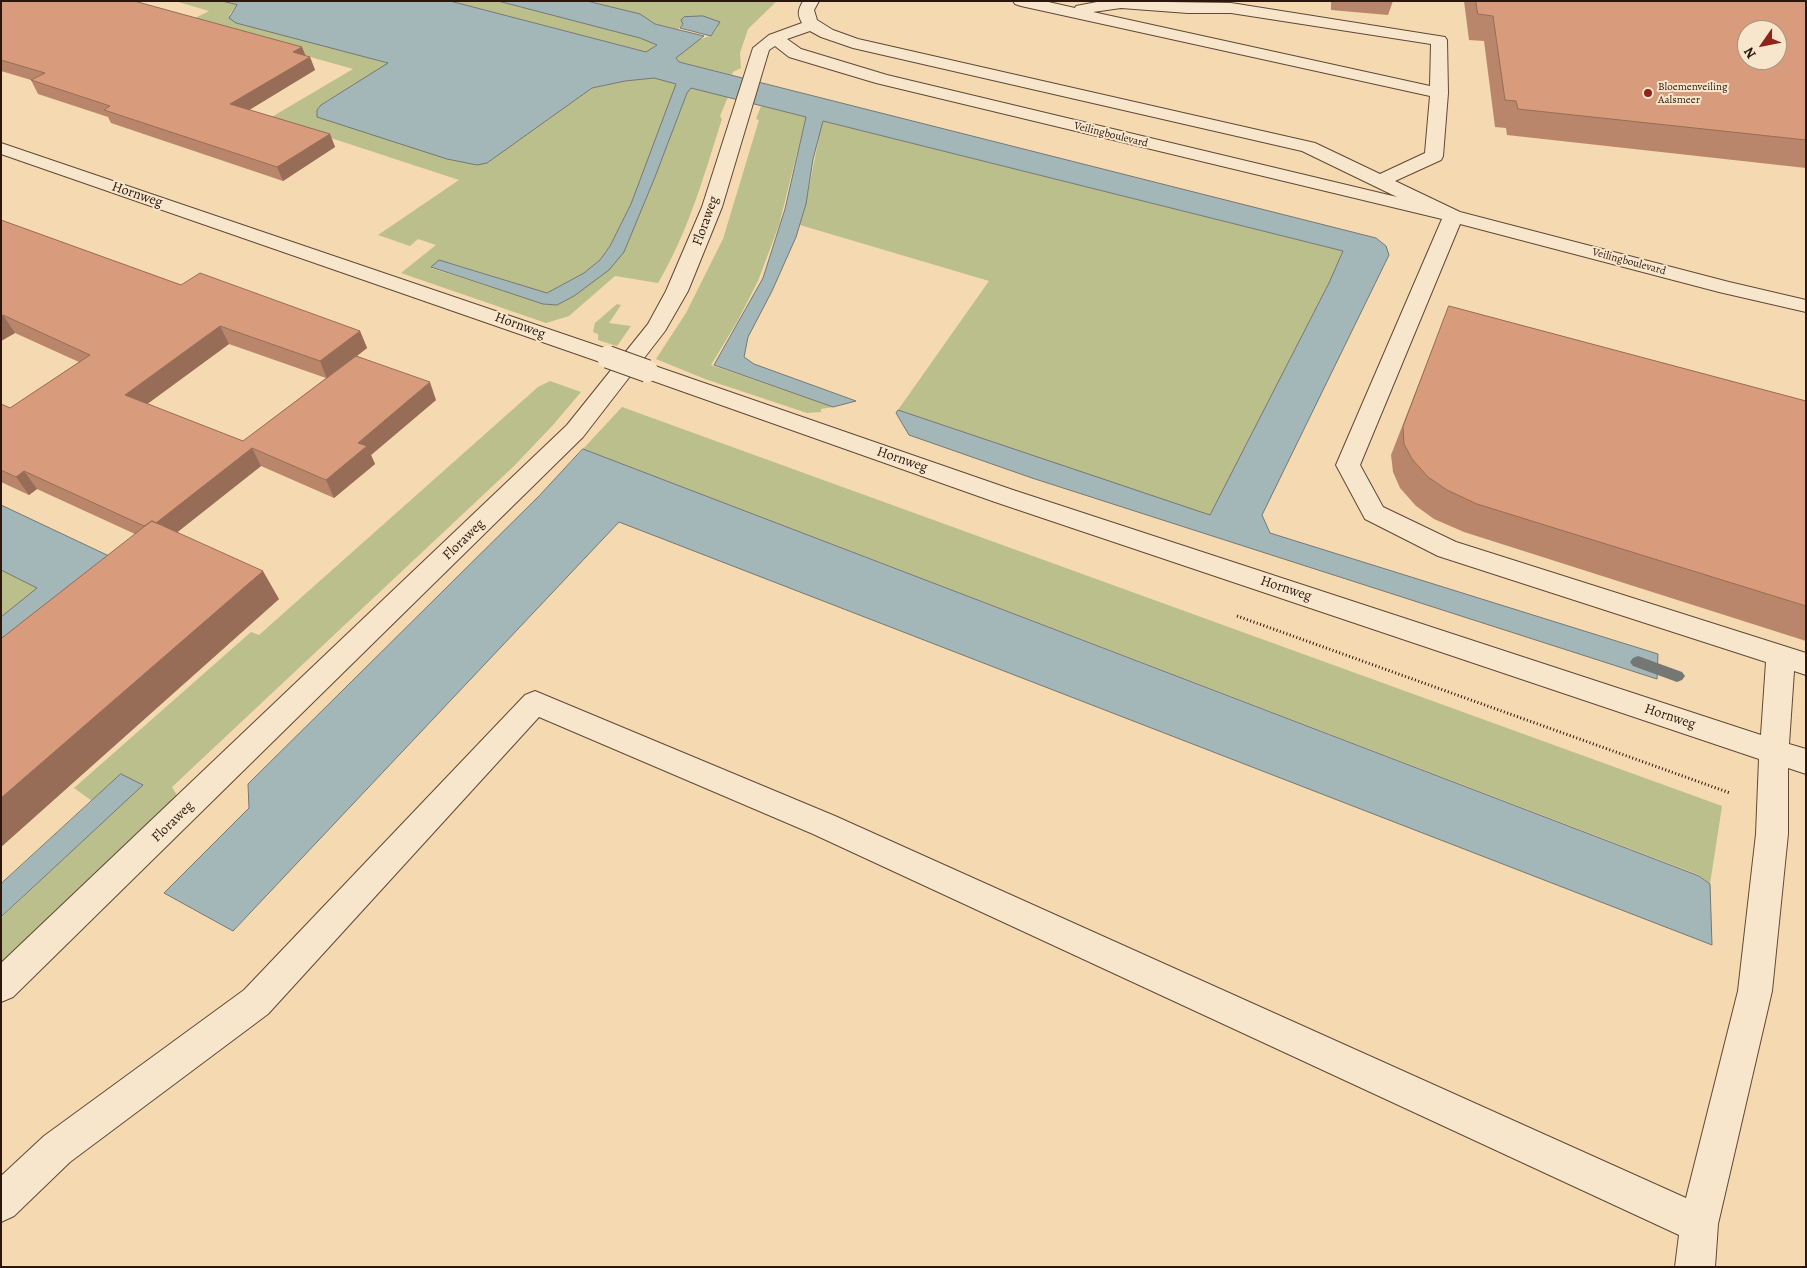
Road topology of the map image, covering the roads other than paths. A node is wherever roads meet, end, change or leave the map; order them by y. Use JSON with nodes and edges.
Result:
{"nodes":[{"id":1,"x":811,"y":1,"type":"edge"},
{"id":2,"x":1021,"y":1,"type":"edge"},
{"id":3,"x":1065,"y":11,"type":"junction"},
{"id":4,"x":812,"y":25,"type":"junction"},
{"id":5,"x":775,"y":38,"type":"junction"},
{"id":6,"x":1439,"y":93,"type":"junction"},
{"id":7,"x":1,"y":148,"type":"edge"},
{"id":8,"x":1380,"y":181,"type":"junction"},
{"id":9,"x":1453,"y":216,"type":"junction"},
{"id":10,"x":1806,"y":306,"type":"edge"},
{"id":11,"x":1793,"y":660,"type":"edge"},
{"id":12,"x":1773,"y":751,"type":"junction"},
{"id":13,"x":1806,"y":762,"type":"edge"},
{"id":14,"x":1,"y":986,"type":"edge"},
{"id":15,"x":1,"y":1203,"type":"edge"},
{"id":16,"x":1699,"y":1224,"type":"junction"},
{"id":17,"x":1695,"y":1267,"type":"edge"}],
"edges":[{"from":1,"to":4,"type":"street"},
{"from":2,"to":3,"type":"street"},
{"from":3,"to":6,"type":"street"},
{"from":3,"to":6,"type":"street"},
{"from":4,"to":5,"type":"street","name":"Floraweg"},
{"from":4,"to":8,"type":"street","name":"Veilingboulevard"},
{"from":5,"to":9,"type":"street","name":"Veilingboulevard"},
{"from":5,"to":14,"type":"street","name":"Floraweg"},
{"from":6,"to":8,"type":"street"},
{"from":7,"to":12,"type":"street","name":"Hornweg","bridge":true},
{"from":8,"to":9,"type":"street","name":"Veilingboulevard"},
{"from":9,"to":10,"type":"street","name":"Veilingboulevard"},
{"from":9,"to":11,"type":"street"},
{"from":11,"to":12,"type":"street"},
{"from":12,"to":13,"type":"street","name":"Hornweg"},
{"from":12,"to":16,"type":"street"},
{"from":15,"to":16,"type":"street"},
{"from":16,"to":17,"type":"street"}]}
